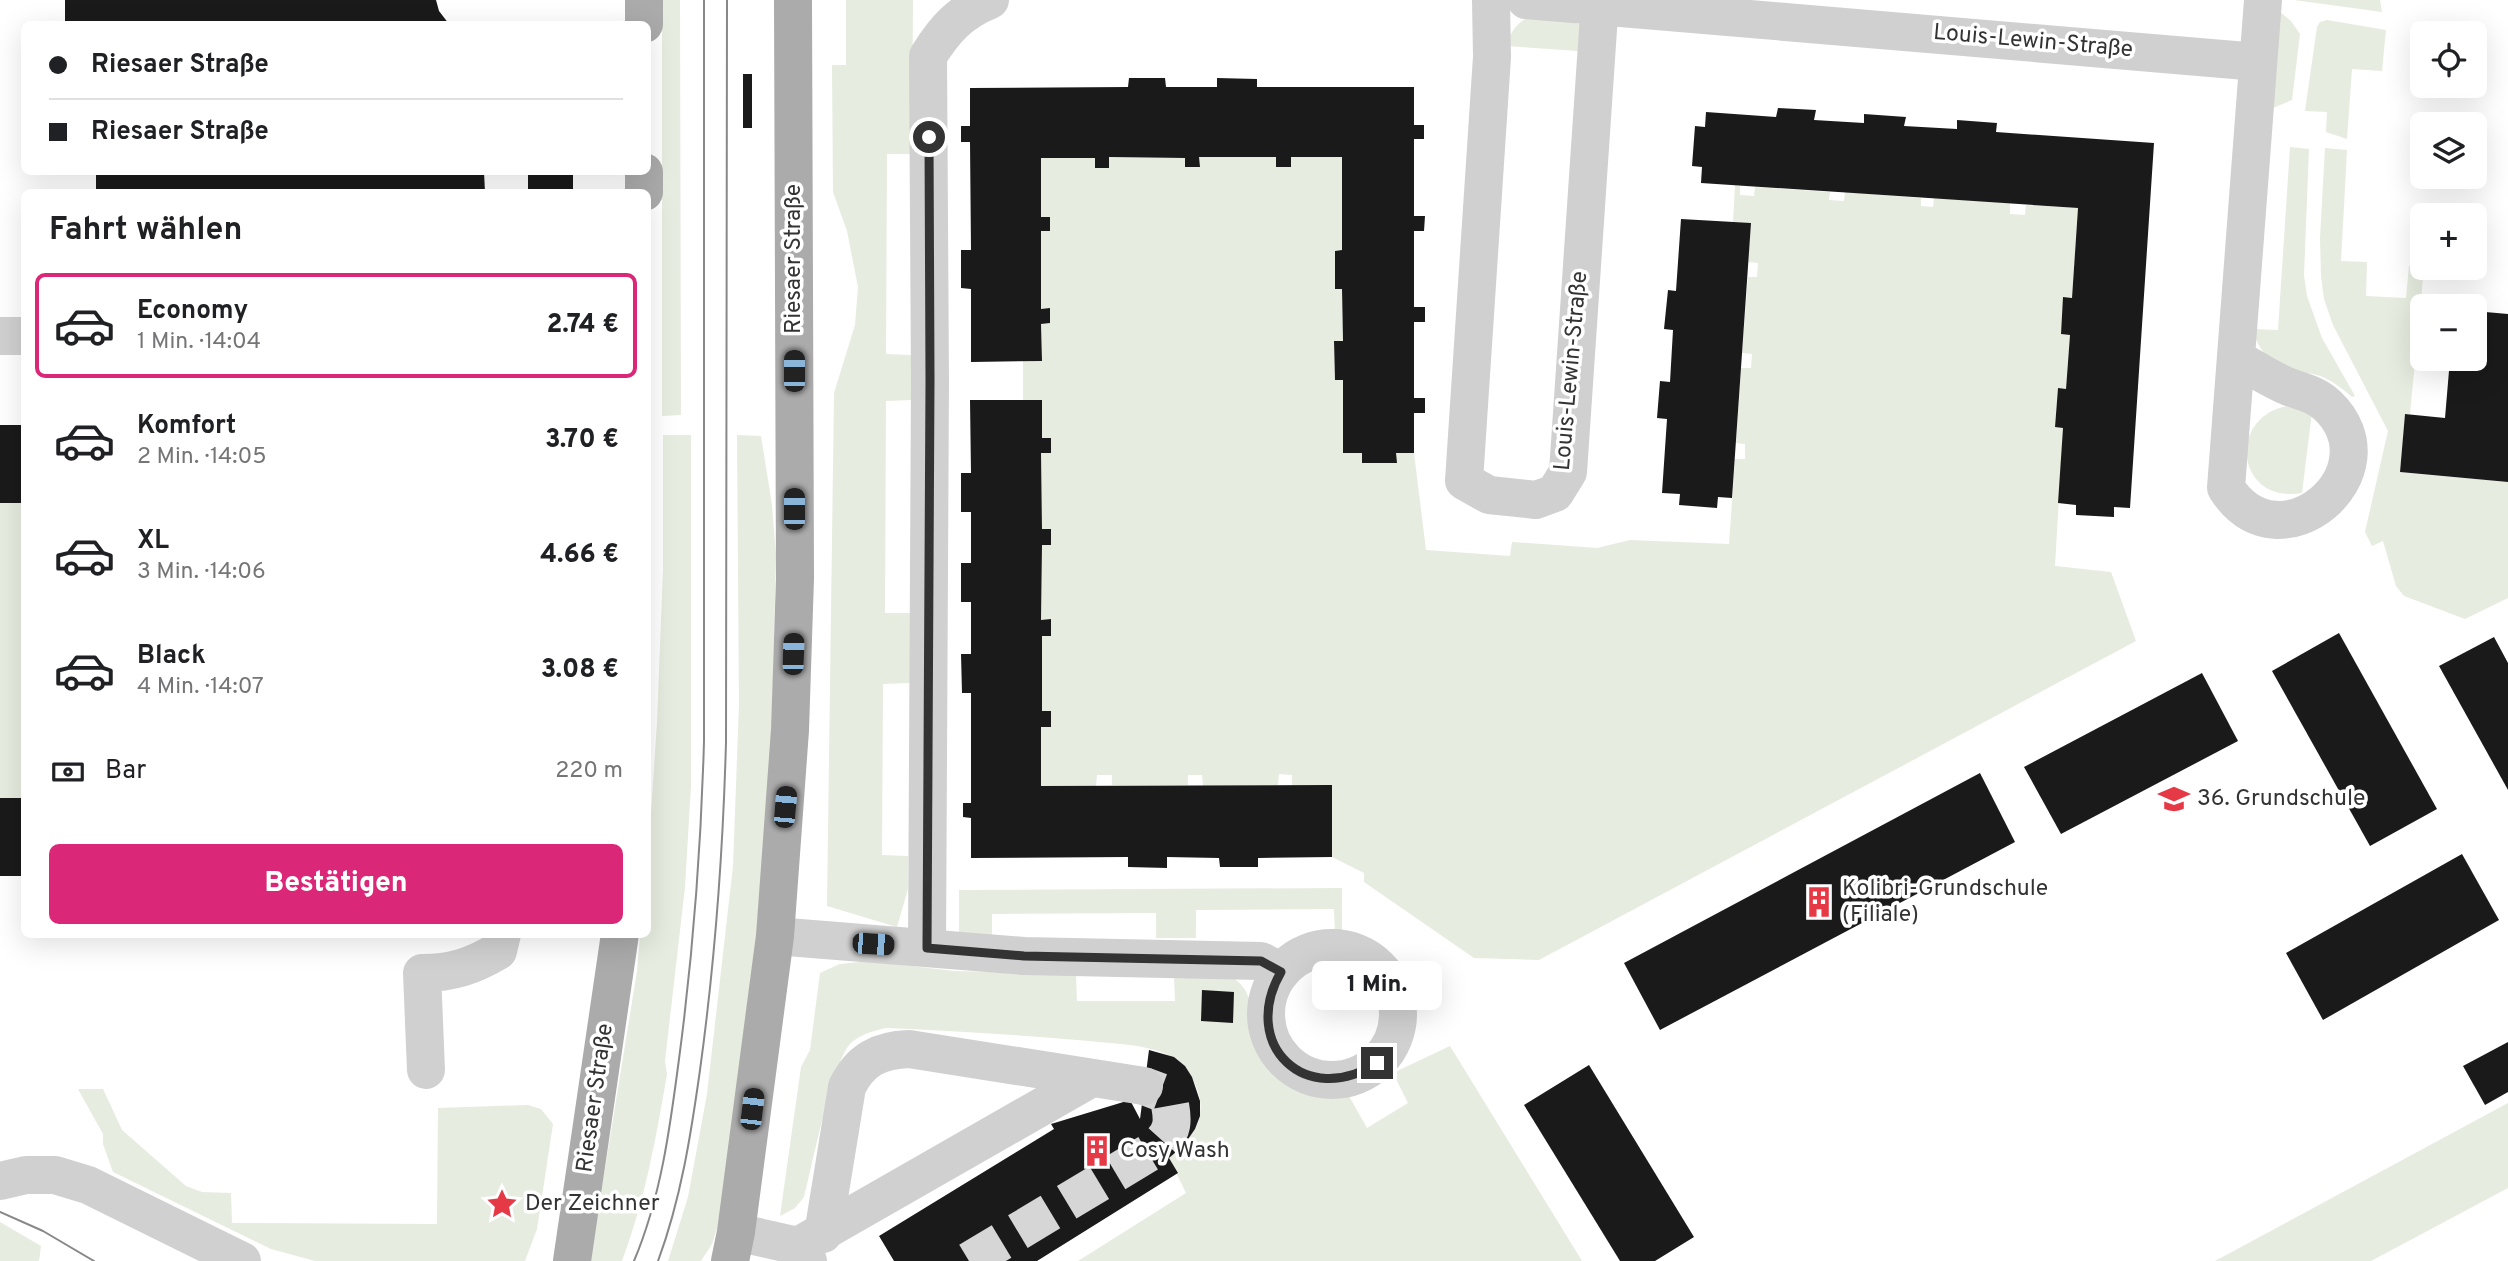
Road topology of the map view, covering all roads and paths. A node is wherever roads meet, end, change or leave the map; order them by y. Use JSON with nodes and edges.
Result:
{"nodes":[{"id":1,"x":644,"y":0,"type":"edge"},
{"id":2,"x":793,"y":0,"type":"edge"},
{"id":3,"x":990,"y":0,"type":"edge"},
{"id":4,"x":1491,"y":0,"type":"edge"},
{"id":5,"x":1525,"y":0,"type":"edge"},
{"id":6,"x":2263,"y":0,"type":"edge"},
{"id":7,"x":1600,"y":2,"type":"edge"},
{"id":8,"x":644,"y":21,"type":"edge"},
{"id":9,"x":2258,"y":62,"type":"junction"},
{"id":10,"x":0,"y":336,"type":"edge"},
{"id":11,"x":21,"y":336,"type":"edge"},
{"id":12,"x":2237,"y":359,"type":"dead end"},
{"id":13,"x":775,"y":936,"type":"junction"},
{"id":14,"x":501,"y":938,"type":"edge"},
{"id":15,"x":619,"y":938,"type":"edge"},
{"id":16,"x":927,"y":948,"type":"junction"},
{"id":17,"x":1281,"y":972,"type":"dead end"},
{"id":18,"x":426,"y":1070,"type":"dead end"},
{"id":19,"x":1090,"y":1079,"type":"junction"},
{"id":20,"x":1144,"y":1086,"type":"tunnel mouth"},
{"id":21,"x":0,"y":1181,"type":"edge"},
{"id":22,"x":733,"y":1247,"type":"edge"},
{"id":23,"x":810,"y":1247,"type":"edge"},
{"id":24,"x":242,"y":1261,"type":"edge"},
{"id":25,"x":572,"y":1261,"type":"edge"}],
"edges":[{"from":1,"to":8,"type":"main road"},
{"from":2,"to":13,"type":"main road","name":"Riesaer Straße"},
{"from":3,"to":16,"type":"street"},
{"from":4,"to":7,"type":"street","name":"Louis-Lewin-Straße"},
{"from":5,"to":7,"type":"street","name":"Louis-Lewin-Straße"},
{"from":6,"to":9,"type":"street"},
{"from":7,"to":9,"type":"street","name":"Louis-Lewin-Straße"},
{"from":9,"to":12,"type":"street"},
{"from":10,"to":11,"type":"street"},
{"from":13,"to":16,"type":"street"},
{"from":13,"to":22,"type":"main road","name":"Riesaer Straße"},
{"from":14,"to":18,"type":"street"},
{"from":15,"to":25,"type":"main road","name":"Riesaer Straße"},
{"from":16,"to":17,"type":"street"},
{"from":19,"to":20,"type":"street"},
{"from":19,"to":23,"type":"street"},
{"from":19,"to":23,"type":"street"},
{"from":21,"to":24,"type":"street"},
{"from":22,"to":23,"type":"street"}]}
